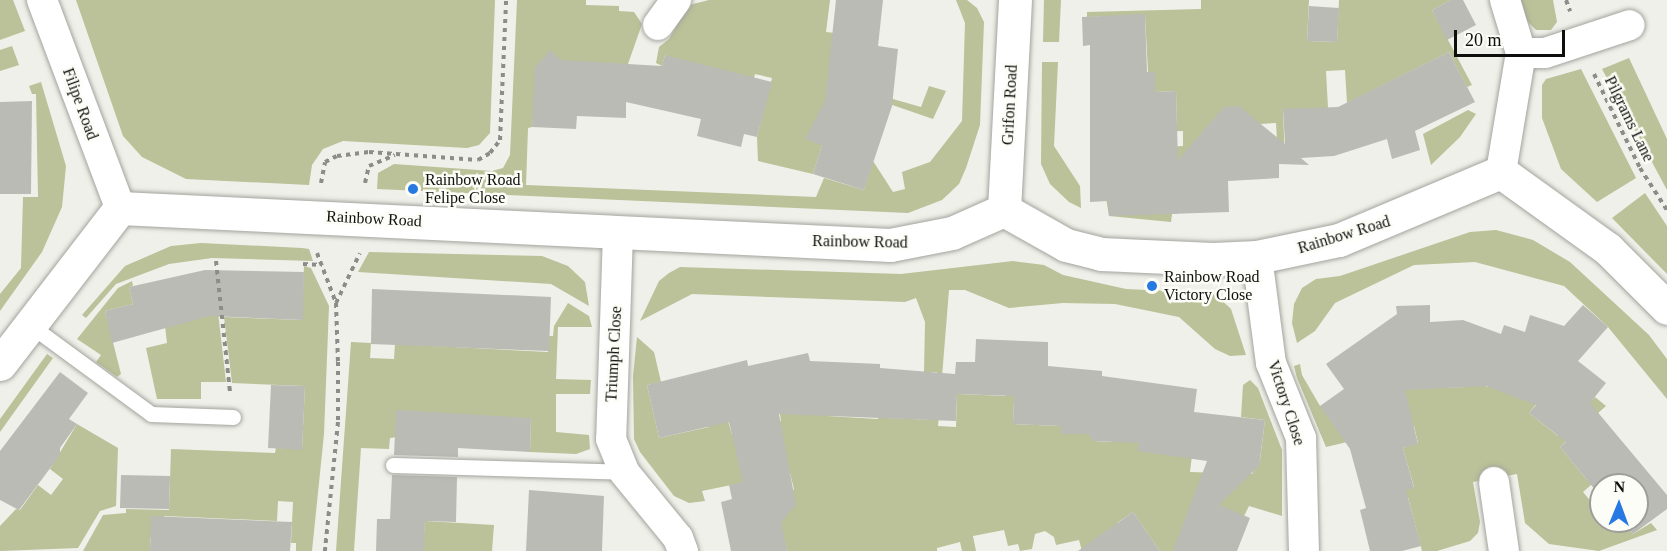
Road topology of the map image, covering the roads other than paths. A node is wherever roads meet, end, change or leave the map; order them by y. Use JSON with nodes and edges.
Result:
{"nodes":[{"id":1,"x":42,"y":0,"type":"edge"},
{"id":2,"x":675,"y":0,"type":"edge"},
{"id":3,"x":1015,"y":0,"type":"edge"},
{"id":4,"x":1505,"y":0,"type":"edge"},
{"id":5,"x":658,"y":25,"type":"dead end"},
{"id":6,"x":1630,"y":25,"type":"dead end"},
{"id":7,"x":1521,"y":53,"type":"junction"},
{"id":8,"x":1501,"y":172,"type":"junction"},
{"id":9,"x":120,"y":208,"type":"junction"},
{"id":10,"x":1004,"y":210,"type":"junction"},
{"id":11,"x":618,"y":233,"type":"junction"},
{"id":12,"x":1257,"y":257,"type":"junction"},
{"id":13,"x":1667,"y":308,"type":"edge"},
{"id":14,"x":30,"y":326,"type":"junction"},
{"id":15,"x":0,"y":364,"type":"edge"},
{"id":16,"x":233,"y":417,"type":"road end"},
{"id":17,"x":393,"y":465,"type":"dead end"},
{"id":18,"x":624,"y":472,"type":"junction"},
{"id":19,"x":1494,"y":482,"type":"dead end"},
{"id":20,"x":683,"y":551,"type":"edge"},
{"id":21,"x":1304,"y":551,"type":"edge"},
{"id":22,"x":1504,"y":551,"type":"edge"}],
"edges":[{"from":1,"to":9,"type":"street","name":"Filipe Road"},
{"from":2,"to":5,"type":"street"},
{"from":3,"to":10,"type":"street","name":"Grifon Road"},
{"from":4,"to":7,"type":"street"},
{"from":6,"to":7,"type":"street"},
{"from":7,"to":8,"type":"street"},
{"from":8,"to":12,"type":"street","name":"Rainbow Road"},
{"from":8,"to":13,"type":"street"},
{"from":9,"to":11,"type":"street","name":"Rainbow Road"},
{"from":9,"to":14,"type":"street"},
{"from":10,"to":11,"type":"street","name":"Rainbow Road"},
{"from":10,"to":12,"type":"street","name":"Rainbow Road"},
{"from":11,"to":18,"type":"street","name":"Triumph Close"},
{"from":12,"to":21,"type":"street","name":"Victory Close"},
{"from":14,"to":15,"type":"street"},
{"from":14,"to":16,"type":"lane"},
{"from":17,"to":18,"type":"lane"},
{"from":18,"to":20,"type":"street","name":"Triumph Close"},
{"from":19,"to":22,"type":"street"}]}
